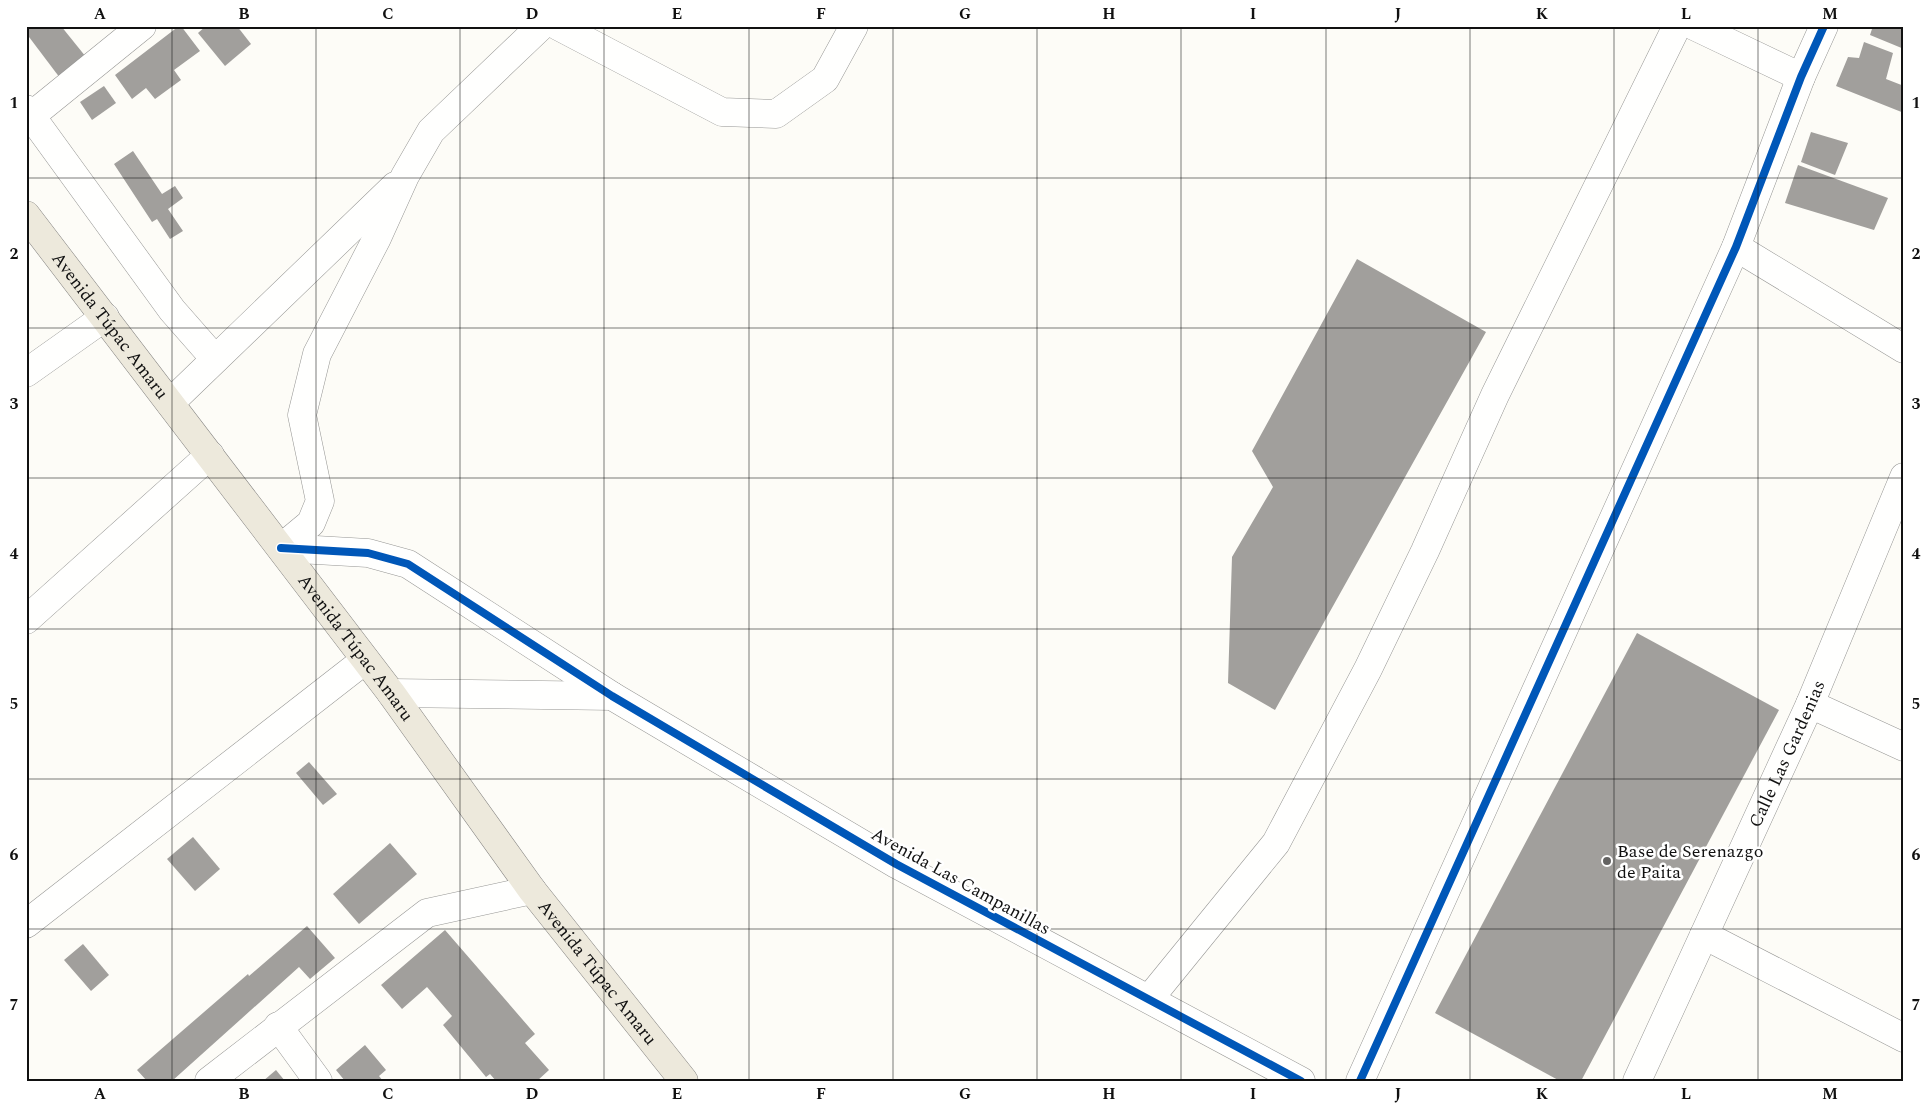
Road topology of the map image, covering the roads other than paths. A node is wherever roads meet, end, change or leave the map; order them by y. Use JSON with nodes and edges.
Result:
{"nodes":[{"id":1,"x":142,"y":26,"type":"edge"},
{"id":2,"x":541,"y":26,"type":"edge"},
{"id":3,"x":558,"y":26,"type":"edge"},
{"id":4,"x":854,"y":26,"type":"edge"},
{"id":5,"x":1677,"y":26,"type":"edge"},
{"id":6,"x":1694,"y":26,"type":"edge"},
{"id":7,"x":1824,"y":26,"type":"edge"},
{"id":8,"x":1801,"y":77,"type":"junction"},
{"id":9,"x":29,"y":113,"type":"edge"},
{"id":10,"x":405,"y":176,"type":"junction"},
{"id":11,"x":26,"y":214,"type":"edge"},
{"id":12,"x":1736,"y":247,"type":"junction"},
{"id":13,"x":105,"y":317,"type":"junction"},
{"id":14,"x":1904,"y":348,"type":"edge"},
{"id":15,"x":216,"y":358,"type":"junction"},
{"id":16,"x":26,"y":373,"type":"edge"},
{"id":17,"x":170,"y":403,"type":"junction"},
{"id":18,"x":210,"y":455,"type":"junction"},
{"id":19,"x":1904,"y":477,"type":"edge"},
{"id":20,"x":280,"y":548,"type":"junction"},
{"id":21,"x":26,"y":620,"type":"edge"},
{"id":22,"x":365,"y":660,"type":"junction"},
{"id":23,"x":390,"y":693,"type":"junction"},
{"id":24,"x":612,"y":696,"type":"junction"},
{"id":25,"x":1810,"y":704,"type":"junction"},
{"id":26,"x":1904,"y":747,"type":"edge"},
{"id":27,"x":532,"y":890,"type":"junction"},
{"id":28,"x":26,"y":924,"type":"edge"},
{"id":29,"x":1704,"y":935,"type":"junction"},
{"id":30,"x":1149,"y":999,"type":"junction"},
{"id":31,"x":278,"y":1026,"type":"junction"},
{"id":32,"x":1904,"y":1038,"type":"edge"},
{"id":33,"x":209,"y":1081,"type":"edge"},
{"id":34,"x":318,"y":1081,"type":"edge"},
{"id":35,"x":684,"y":1081,"type":"edge"},
{"id":36,"x":1302,"y":1081,"type":"edge"},
{"id":37,"x":1360,"y":1081,"type":"edge"},
{"id":38,"x":1637,"y":1081,"type":"edge"}],
"edges":[{"from":1,"to":9,"type":"street"},
{"from":2,"to":10,"type":"street"},
{"from":3,"to":4,"type":"street"},
{"from":5,"to":30,"type":"street"},
{"from":6,"to":8,"type":"street"},
{"from":7,"to":8,"type":"street"},
{"from":8,"to":12,"type":"street"},
{"from":9,"to":15,"type":"street"},
{"from":10,"to":15,"type":"street"},
{"from":10,"to":20,"type":"street"},
{"from":11,"to":13,"type":"main road","name":"Avenida Túpac Amaru"},
{"from":12,"to":14,"type":"street"},
{"from":12,"to":37,"type":"street"},
{"from":13,"to":16,"type":"street"},
{"from":13,"to":17,"type":"main road","name":"Avenida Túpac Amaru"},
{"from":15,"to":17,"type":"street"},
{"from":17,"to":18,"type":"main road","name":"Avenida Túpac Amaru"},
{"from":18,"to":20,"type":"main road","name":"Avenida Túpac Amaru"},
{"from":18,"to":21,"type":"street"},
{"from":19,"to":25,"type":"street","name":"Calle Las Gardenias"},
{"from":20,"to":22,"type":"main road","name":"Avenida Túpac Amaru"},
{"from":20,"to":24,"type":"street"},
{"from":22,"to":23,"type":"main road","name":"Avenida Túpac Amaru"},
{"from":22,"to":28,"type":"street"},
{"from":23,"to":24,"type":"street","name":"Avenida Las Campanillas"},
{"from":23,"to":27,"type":"main road","name":"Avenida Túpac Amaru"},
{"from":24,"to":30,"type":"street","name":"Avenida Las Campanillas"},
{"from":25,"to":26,"type":"street"},
{"from":25,"to":29,"type":"street","name":"Calle Las Gardenias"},
{"from":27,"to":31,"type":"street"},
{"from":27,"to":35,"type":"main road","name":"Avenida Túpac Amaru"},
{"from":29,"to":32,"type":"street"},
{"from":29,"to":38,"type":"street","name":"Calle Las Gardenias"},
{"from":30,"to":36,"type":"street","name":"Avenida Las Campanillas"},
{"from":31,"to":33,"type":"street"},
{"from":31,"to":34,"type":"street"}]}
